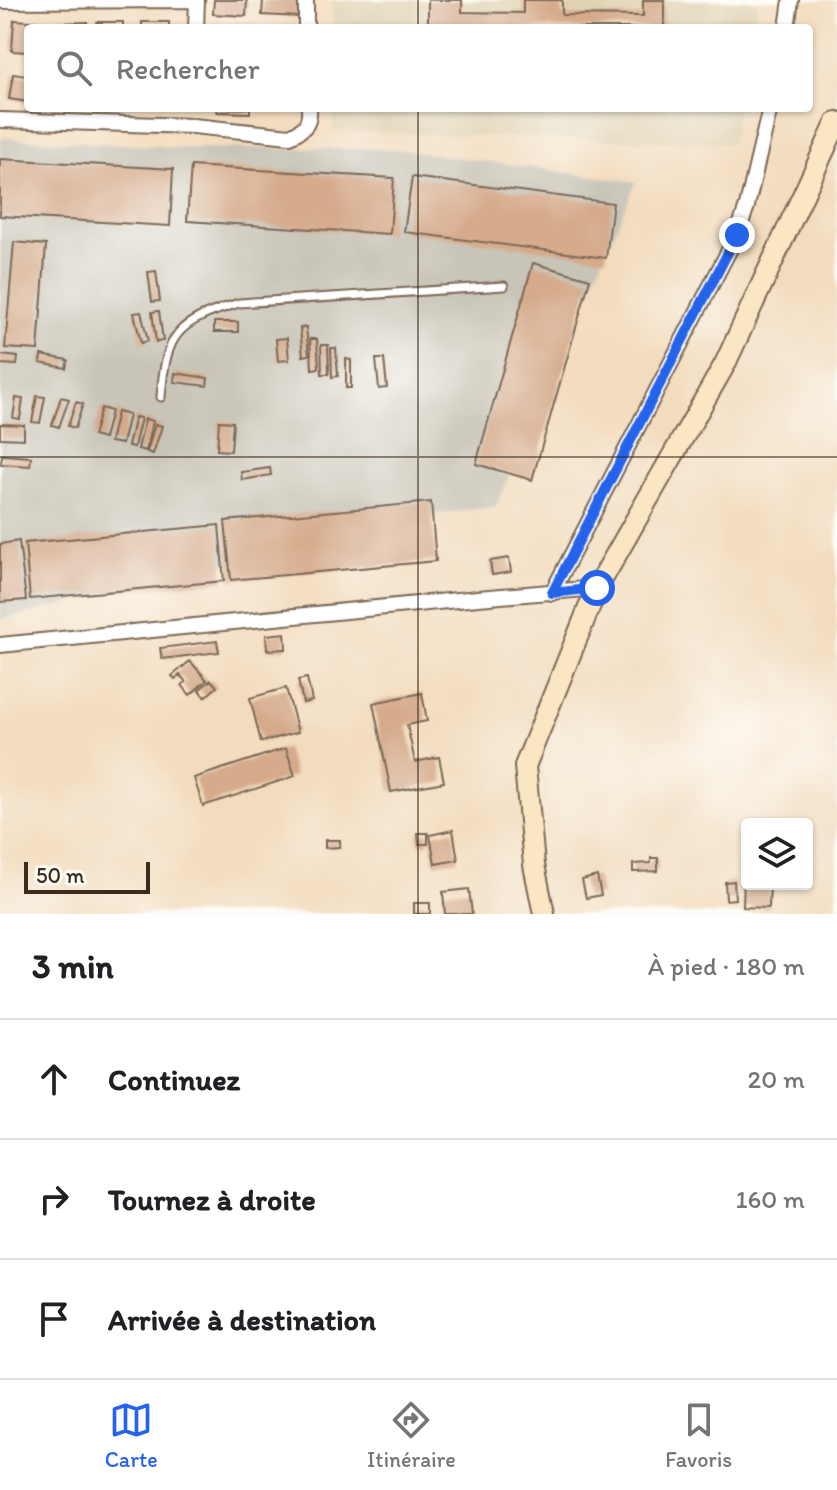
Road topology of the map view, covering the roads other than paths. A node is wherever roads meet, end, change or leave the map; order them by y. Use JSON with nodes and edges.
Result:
{"nodes":[{"id":1,"x":197,"y":0,"type":"edge"},
{"id":2,"x":306,"y":0,"type":"edge"},
{"id":3,"x":791,"y":0,"type":"edge"},
{"id":4,"x":0,"y":1,"type":"edge"},
{"id":5,"x":196,"y":24,"type":"edge"},
{"id":6,"x":306,"y":24,"type":"edge"},
{"id":7,"x":788,"y":24,"type":"edge"},
{"id":8,"x":194,"y":112,"type":"edge"},
{"id":9,"x":309,"y":112,"type":"edge"},
{"id":10,"x":769,"y":112,"type":"edge"},
{"id":11,"x":0,"y":120,"type":"edge"},
{"id":12,"x":837,"y":122,"type":"edge"},
{"id":13,"x":193,"y":126,"type":"junction"},
{"id":14,"x":504,"y":286,"type":"dead end"},
{"id":15,"x":161,"y":397,"type":"dead end"},
{"id":16,"x":597,"y":588,"type":"junction"},
{"id":17,"x":552,"y":593,"type":"junction"},
{"id":18,"x":0,"y":645,"type":"edge"},
{"id":19,"x":544,"y":914,"type":"edge"}],
"edges":[{"from":1,"to":4,"type":"street"},
{"from":1,"to":5,"type":"street"},
{"from":2,"to":6,"type":"street"},
{"from":3,"to":7,"type":"street"},
{"from":8,"to":13,"type":"street"},
{"from":9,"to":13,"type":"street"},
{"from":10,"to":17,"type":"street"},
{"from":11,"to":13,"type":"street"},
{"from":12,"to":16,"type":"main road"},
{"from":14,"to":15,"type":"lane"},
{"from":16,"to":17,"type":"street"},
{"from":16,"to":19,"type":"main road"},
{"from":17,"to":18,"type":"street"}]}
